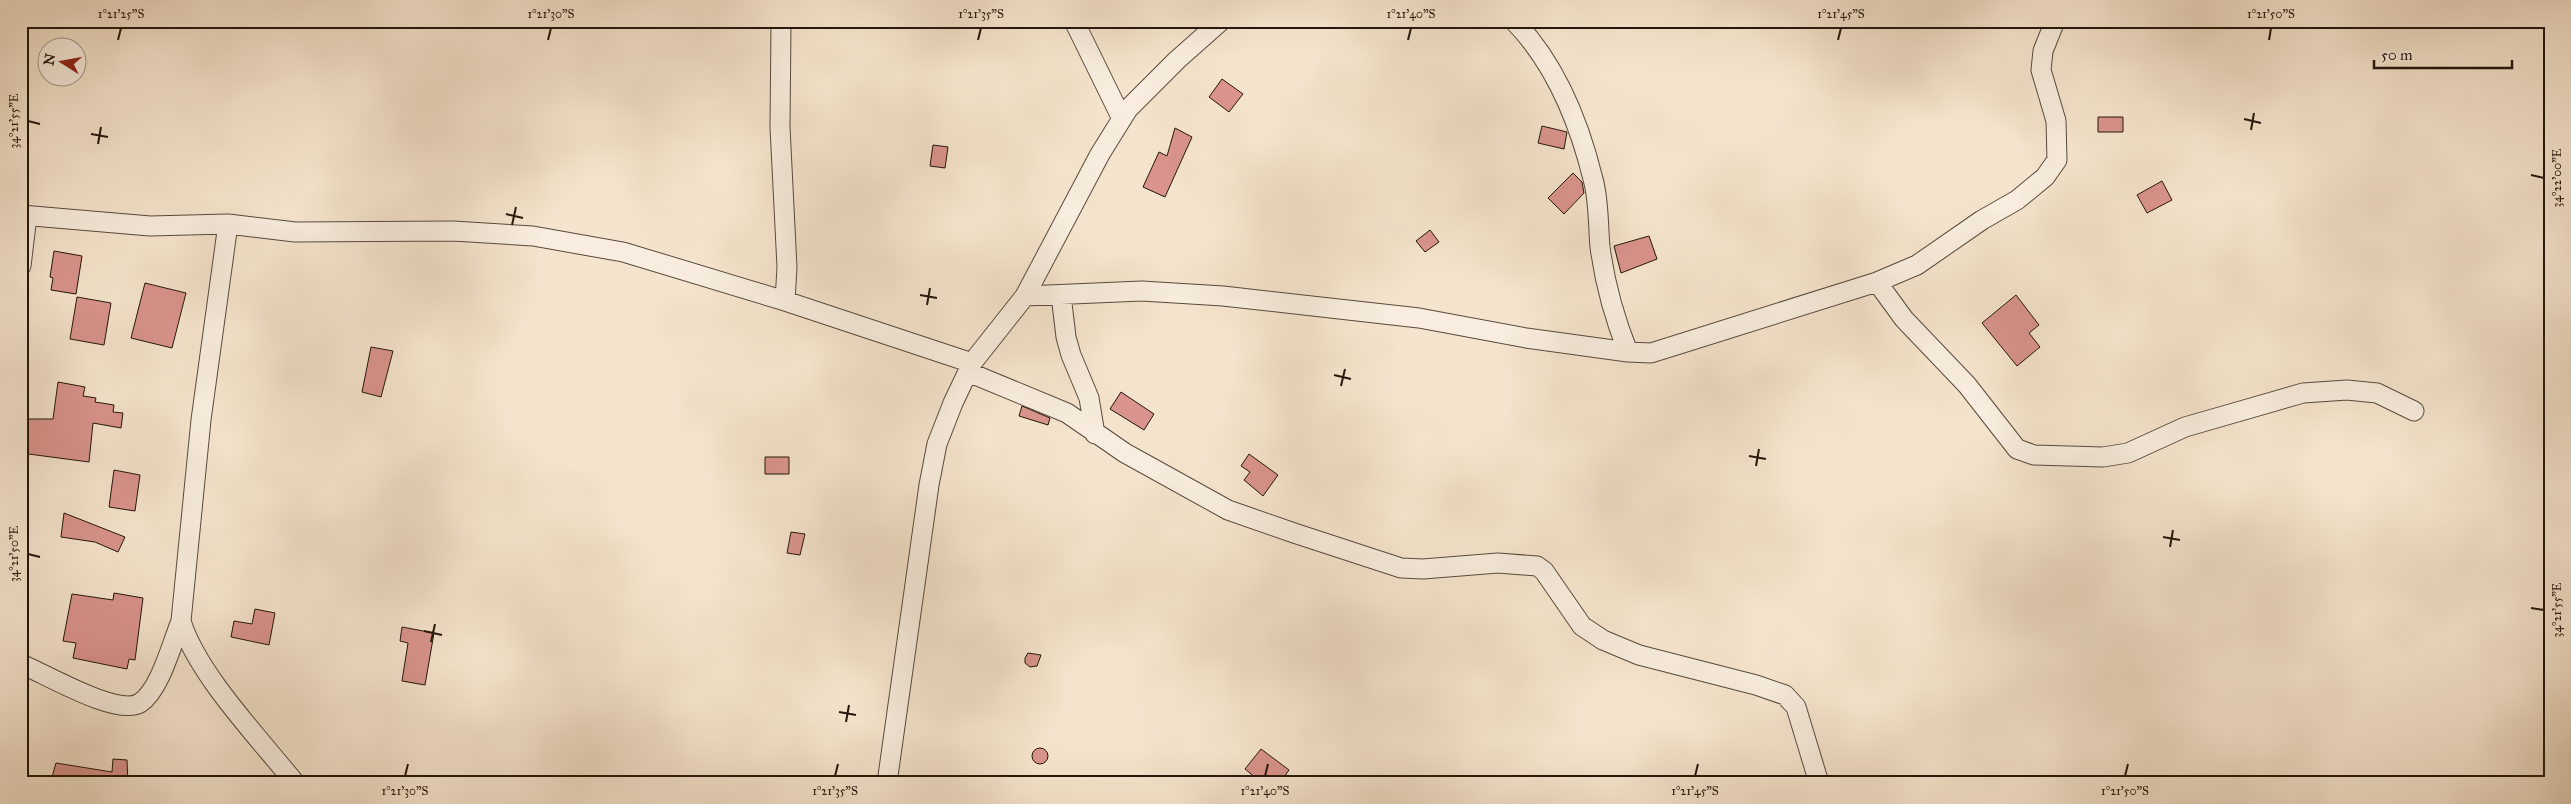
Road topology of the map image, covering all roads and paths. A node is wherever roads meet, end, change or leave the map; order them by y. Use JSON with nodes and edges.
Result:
{"nodes":[{"id":1,"x":781,"y":21,"type":"edge"},
{"id":2,"x":1074,"y":21,"type":"edge"},
{"id":3,"x":1221,"y":21,"type":"edge"},
{"id":4,"x":1514,"y":21,"type":"edge"},
{"id":5,"x":2055,"y":21,"type":"edge"},
{"id":6,"x":1122,"y":119,"type":"junction"},
{"id":7,"x":24,"y":215,"type":"edge"},
{"id":8,"x":228,"y":224,"type":"junction"},
{"id":9,"x":21,"y":266,"type":"edge"},
{"id":10,"x":1877,"y":282,"type":"junction"},
{"id":11,"x":1061,"y":295,"type":"junction"},
{"id":12,"x":1025,"y":296,"type":"junction"},
{"id":13,"x":785,"y":301,"type":"junction"},
{"id":14,"x":1628,"y":352,"type":"junction"},
{"id":15,"x":970,"y":367,"type":"junction"},
{"id":16,"x":2414,"y":411,"type":"dead end"},
{"id":17,"x":1094,"y":434,"type":"junction"},
{"id":18,"x":181,"y":621,"type":"junction"},
{"id":19,"x":21,"y":664,"type":"edge"},
{"id":20,"x":295,"y":783,"type":"edge"},
{"id":21,"x":887,"y":783,"type":"edge"},
{"id":22,"x":1819,"y":783,"type":"edge"}],
"edges":[{"from":1,"to":13,"type":"street"},
{"from":2,"to":6,"type":"street"},
{"from":3,"to":6,"type":"street"},
{"from":4,"to":14,"type":"street"},
{"from":5,"to":10,"type":"street"},
{"from":6,"to":12,"type":"street"},
{"from":7,"to":8,"type":"street"},
{"from":7,"to":9,"type":"street"},
{"from":8,"to":13,"type":"street"},
{"from":8,"to":18,"type":"street"},
{"from":10,"to":14,"type":"street"},
{"from":10,"to":16,"type":"street"},
{"from":11,"to":12,"type":"street"},
{"from":11,"to":14,"type":"street"},
{"from":11,"to":17,"type":"street"},
{"from":12,"to":15,"type":"street"},
{"from":13,"to":15,"type":"street"},
{"from":15,"to":17,"type":"street"},
{"from":15,"to":21,"type":"street"},
{"from":17,"to":22,"type":"street"},
{"from":18,"to":19,"type":"street"},
{"from":18,"to":20,"type":"street"}]}
